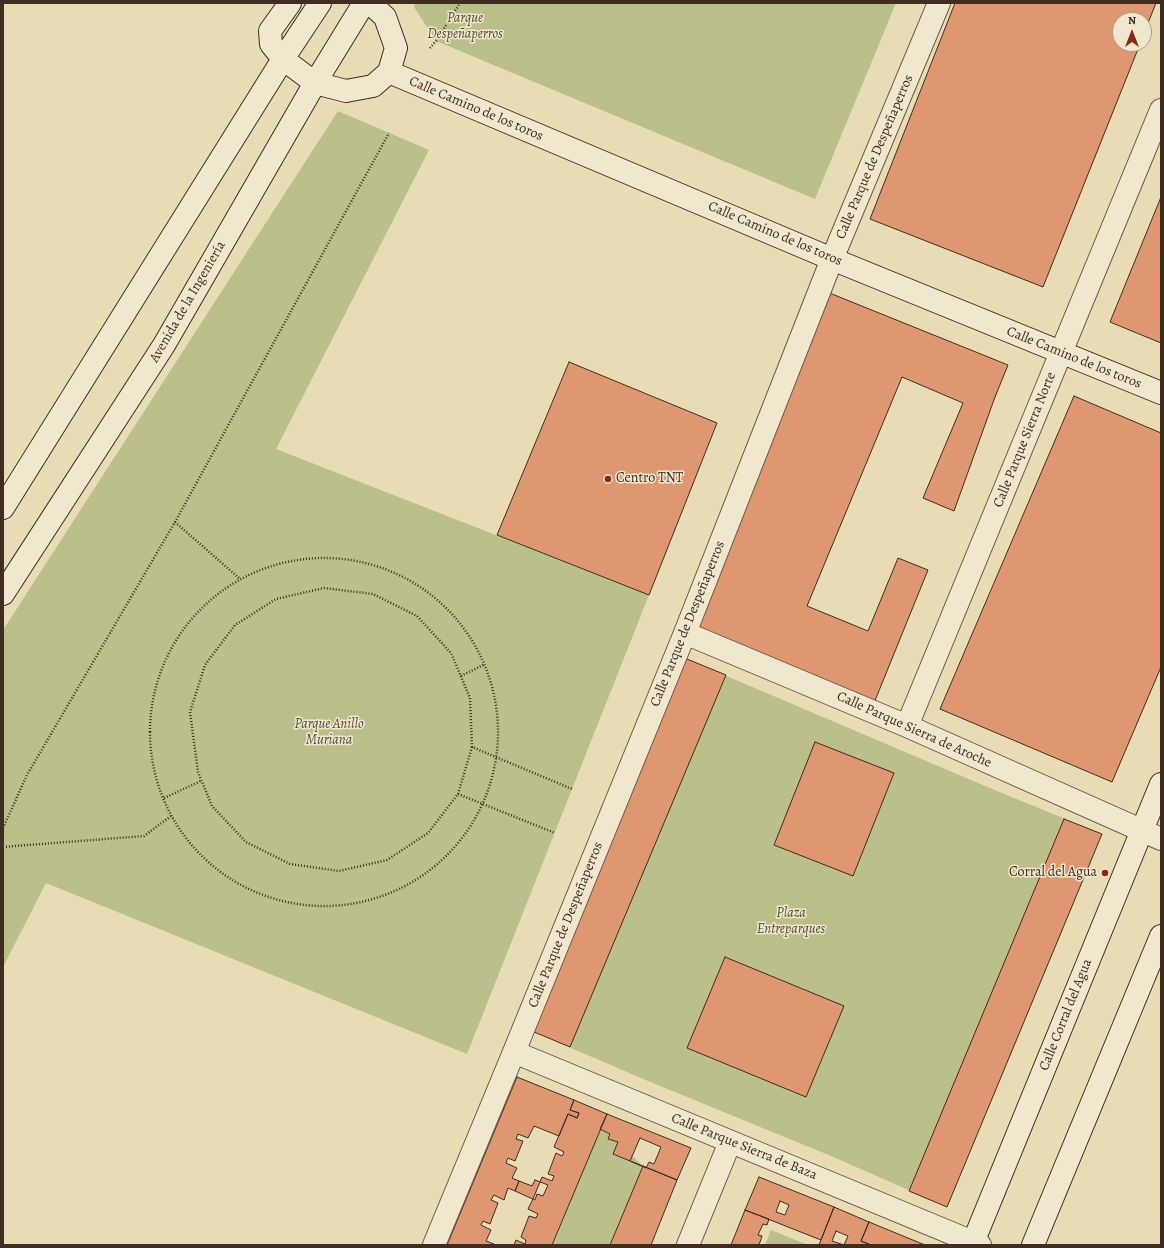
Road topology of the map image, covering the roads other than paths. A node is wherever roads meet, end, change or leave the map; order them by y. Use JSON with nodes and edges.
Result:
{"nodes":[{"id":1,"x":290,"y":3,"type":"edge"},
{"id":2,"x":320,"y":3,"type":"edge"},
{"id":3,"x":364,"y":3,"type":"edge"},
{"id":4,"x":370,"y":3,"type":"edge"},
{"id":5,"x":939,"y":3,"type":"edge"},
{"id":6,"x":283,"y":59,"type":"junction"},
{"id":7,"x":389,"y":72,"type":"junction"},
{"id":8,"x":315,"y":83,"type":"junction"},
{"id":9,"x":1161,"y":110,"type":"edge"},
{"id":10,"x":832,"y":259,"type":"junction"},
{"id":11,"x":1061,"y":352,"type":"junction"},
{"id":12,"x":1161,"y":393,"type":"edge"},
{"id":13,"x":3,"y":508,"type":"edge"},
{"id":14,"x":3,"y":594,"type":"edge"},
{"id":15,"x":685,"y":633,"type":"junction"},
{"id":16,"x":907,"y":726,"type":"junction"},
{"id":17,"x":1161,"y":784,"type":"edge"},
{"id":18,"x":1151,"y":835,"type":"edge"},
{"id":19,"x":1161,"y":936,"type":"edge"},
{"id":20,"x":514,"y":1052,"type":"junction"},
{"id":21,"x":730,"y":1142,"type":"junction"},
{"id":22,"x":975,"y":1244,"type":"edge"},
{"id":23,"x":434,"y":1245,"type":"edge"},
{"id":24,"x":688,"y":1245,"type":"edge"},
{"id":25,"x":1033,"y":1245,"type":"edge"}],
"edges":[{"from":1,"to":6,"type":"street"},
{"from":2,"to":6,"type":"street"},
{"from":3,"to":8,"type":"street","name":"Avenida de la Ingeniería"},
{"from":4,"to":7,"type":"street"},
{"from":5,"to":10,"type":"street","name":"Calle Parque de Despeñaperros"},
{"from":6,"to":8,"type":"street"},
{"from":6,"to":13,"type":"street"},
{"from":7,"to":8,"type":"street"},
{"from":7,"to":10,"type":"street","name":"Calle Camino de los toros"},
{"from":8,"to":14,"type":"street","name":"Avenida de la Ingeniería"},
{"from":9,"to":11,"type":"street","name":"Calle Parque Sierra Norte"},
{"from":10,"to":11,"type":"street","name":"Calle Camino de los toros"},
{"from":10,"to":15,"type":"street","name":"Calle Parque de Despeñaperros"},
{"from":11,"to":12,"type":"street","name":"Calle Camino de los toros"},
{"from":11,"to":16,"type":"street","name":"Calle Parque Sierra Norte"},
{"from":15,"to":16,"type":"street","name":"Calle Parque Sierra de Aroche"},
{"from":15,"to":20,"type":"street","name":"Calle Parque de Despeñaperros"},
{"from":16,"to":18,"type":"street","name":"Calle Parque Sierra de Aroche"},
{"from":17,"to":18,"type":"street","name":"Calle Corral del Agua"},
{"from":18,"to":22,"type":"street","name":"Calle Corral del Agua"},
{"from":19,"to":25,"type":"street"},
{"from":20,"to":21,"type":"street","name":"Calle Parque Sierra de Baza"},
{"from":20,"to":23,"type":"street","name":"Calle Parque de Despeñaperros"},
{"from":21,"to":22,"type":"street","name":"Calle Parque Sierra de Baza"},
{"from":21,"to":24,"type":"street"}]}
